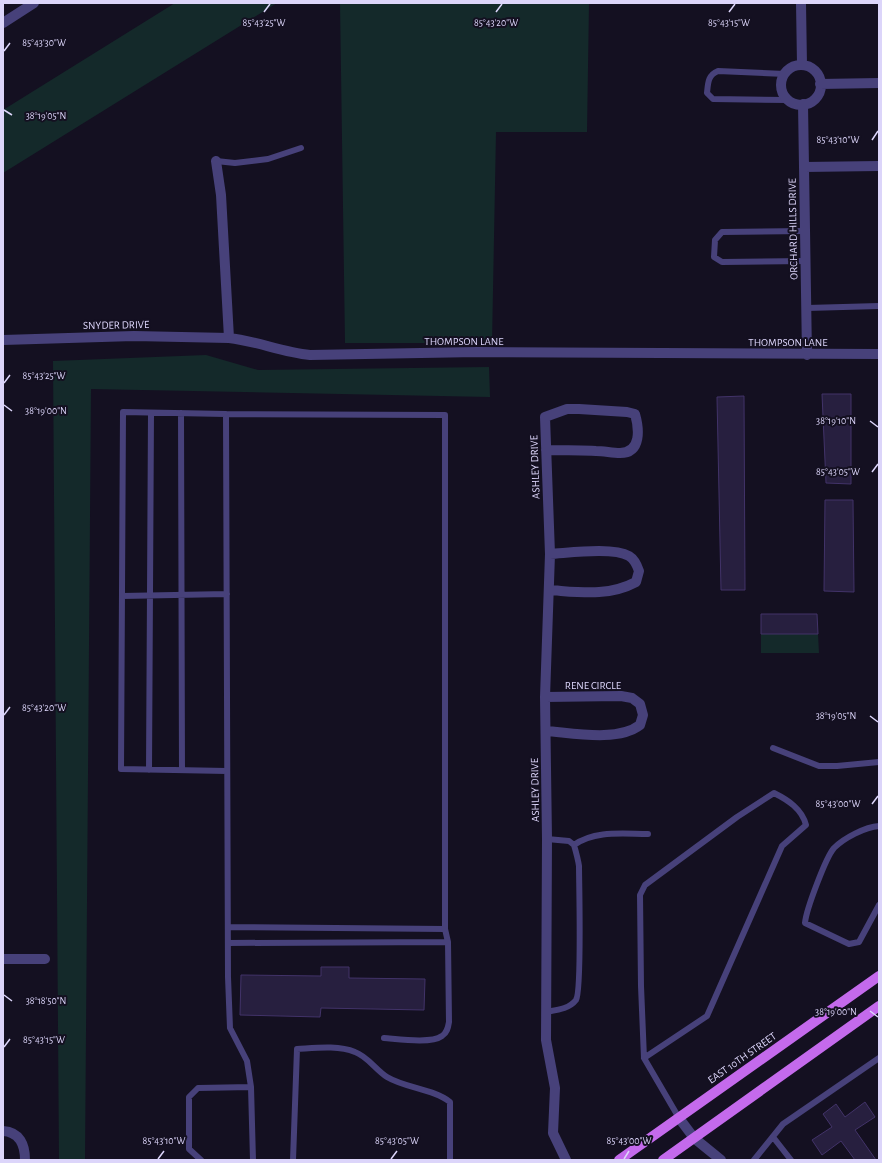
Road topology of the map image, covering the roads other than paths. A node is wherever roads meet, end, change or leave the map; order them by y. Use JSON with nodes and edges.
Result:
{"nodes":[{"id":1,"x":34,"y":3,"type":"edge"},
{"id":2,"x":801,"y":3,"type":"edge"},
{"id":3,"x":3,"y":23,"type":"edge"},
{"id":4,"x":802,"y":65,"type":"junction"},
{"id":5,"x":785,"y":74,"type":"junction"},
{"id":6,"x":879,"y":83,"type":"edge"},
{"id":7,"x":820,"y":84,"type":"junction"},
{"id":8,"x":788,"y":100,"type":"junction"},
{"id":9,"x":803,"y":104,"type":"junction"},
{"id":10,"x":301,"y":148,"type":"dead end"},
{"id":11,"x":216,"y":161,"type":"joint"},
{"id":12,"x":879,"y":166,"type":"edge"},
{"id":13,"x":804,"y":167,"type":"junction"},
{"id":14,"x":805,"y":231,"type":"junction"},
{"id":15,"x":806,"y":261,"type":"junction"},
{"id":16,"x":879,"y":306,"type":"edge"},
{"id":17,"x":807,"y":308,"type":"junction"},
{"id":18,"x":228,"y":338,"type":"junction"},
{"id":19,"x":3,"y":340,"type":"edge"},
{"id":20,"x":807,"y":354,"type":"junction"},
{"id":21,"x":879,"y":354,"type":"edge"},
{"id":22,"x":151,"y":413,"type":"junction"},
{"id":23,"x":181,"y":413,"type":"junction"},
{"id":24,"x":226,"y":414,"type":"junction"},
{"id":25,"x":546,"y":450,"type":"junction"},
{"id":26,"x":550,"y":554,"type":"junction"},
{"id":27,"x":549,"y":590,"type":"junction"},
{"id":28,"x":227,"y":594,"type":"junction"},
{"id":29,"x":150,"y":595,"type":"junction"},
{"id":30,"x":182,"y":595,"type":"junction"},
{"id":31,"x":122,"y":596,"type":"junction"},
{"id":32,"x":546,"y":698,"type":"junction"},
{"id":33,"x":546,"y":731,"type":"junction"},
{"id":34,"x":773,"y":748,"type":"dead end"},
{"id":35,"x":879,"y":762,"type":"edge"},
{"id":36,"x":149,"y":770,"type":"junction"},
{"id":37,"x":182,"y":770,"type":"junction"},
{"id":38,"x":227,"y":771,"type":"junction"},
{"id":39,"x":879,"y":826,"type":"edge"},
{"id":40,"x":648,"y":834,"type":"dead end"},
{"id":41,"x":547,"y":839,"type":"junction"},
{"id":42,"x":574,"y":845,"type":"junction"},
{"id":43,"x":879,"y":905,"type":"edge"},
{"id":44,"x":228,"y":927,"type":"junction"},
{"id":45,"x":445,"y":929,"type":"junction"},
{"id":46,"x":448,"y":942,"type":"junction"},
{"id":47,"x":228,"y":943,"type":"junction"},
{"id":48,"x":3,"y":959,"type":"edge"},
{"id":49,"x":45,"y":960,"type":"dead end"},
{"id":50,"x":879,"y":976,"type":"edge"},
{"id":51,"x":879,"y":1006,"type":"edge"},
{"id":52,"x":546,"y":1012,"type":"junction"},
{"id":53,"x":384,"y":1038,"type":"dead end"},
{"id":54,"x":644,"y":1058,"type":"junction"},
{"id":55,"x":879,"y":1058,"type":"edge"},
{"id":56,"x":251,"y":1087,"type":"junction"},
{"id":57,"x":679,"y":1118,"type":"junction"},
{"id":58,"x":3,"y":1130,"type":"edge"},
{"id":59,"x":772,"y":1137,"type":"junction"},
{"id":60,"x":694,"y":1138,"type":"junction"},
{"id":61,"x":25,"y":1160,"type":"edge"},
{"id":62,"x":201,"y":1160,"type":"edge"},
{"id":63,"x":253,"y":1160,"type":"edge"},
{"id":64,"x":286,"y":1160,"type":"edge"},
{"id":65,"x":293,"y":1160,"type":"edge"},
{"id":66,"x":298,"y":1160,"type":"edge"},
{"id":67,"x":450,"y":1160,"type":"edge"},
{"id":68,"x":566,"y":1160,"type":"edge"},
{"id":69,"x":619,"y":1160,"type":"edge"},
{"id":70,"x":663,"y":1160,"type":"edge"},
{"id":71,"x":722,"y":1160,"type":"edge"},
{"id":72,"x":754,"y":1160,"type":"edge"},
{"id":73,"x":791,"y":1160,"type":"edge"}],
"edges":[{"from":1,"to":3,"type":"street"},
{"from":2,"to":4,"type":"street"},
{"from":4,"to":5,"type":"street"},
{"from":4,"to":7,"type":"street"},
{"from":5,"to":8,"type":"street"},
{"from":5,"to":8,"type":"lane"},
{"from":6,"to":7,"type":"street"},
{"from":7,"to":9,"type":"street"},
{"from":8,"to":9,"type":"street"},
{"from":9,"to":13,"type":"street","name":"ORCHARD HILLS DRIVE"},
{"from":10,"to":11,"type":"lane"},
{"from":11,"to":18,"type":"street"},
{"from":12,"to":13,"type":"street"},
{"from":13,"to":14,"type":"street","name":"ORCHARD HILLS DRIVE"},
{"from":14,"to":15,"type":"street","name":"ORCHARD HILLS DRIVE"},
{"from":14,"to":15,"type":"lane"},
{"from":15,"to":17,"type":"street","name":"ORCHARD HILLS DRIVE"},
{"from":16,"to":17,"type":"lane"},
{"from":17,"to":20,"type":"street","name":"ORCHARD HILLS DRIVE"},
{"from":18,"to":19,"type":"street","name":"SNYDER DRIVE"},
{"from":18,"to":20,"type":"street","name":"THOMPSON LANE"},
{"from":20,"to":21,"type":"street","name":"THOMPSON LANE"},
{"from":22,"to":23,"type":"lane"},
{"from":22,"to":29,"type":"lane"},
{"from":22,"to":31,"type":"lane"},
{"from":23,"to":24,"type":"lane"},
{"from":23,"to":30,"type":"lane"},
{"from":24,"to":28,"type":"lane"},
{"from":24,"to":45,"type":"lane"},
{"from":25,"to":25,"type":"street","name":"ASHLEY DRIVE"},
{"from":25,"to":26,"type":"street","name":"ASHLEY DRIVE"},
{"from":26,"to":27,"type":"street","name":"ASHLEY DRIVE"},
{"from":26,"to":27,"type":"street"},
{"from":27,"to":32,"type":"street","name":"ASHLEY DRIVE"},
{"from":28,"to":30,"type":"lane"},
{"from":28,"to":38,"type":"lane"},
{"from":29,"to":30,"type":"lane"},
{"from":29,"to":31,"type":"lane"},
{"from":29,"to":36,"type":"lane"},
{"from":30,"to":37,"type":"lane"},
{"from":31,"to":36,"type":"lane"},
{"from":32,"to":33,"type":"street","name":"ASHLEY DRIVE"},
{"from":32,"to":33,"type":"street","name":"RENE CIRCLE"},
{"from":33,"to":41,"type":"street","name":"ASHLEY DRIVE"},
{"from":34,"to":35,"type":"lane"},
{"from":36,"to":37,"type":"lane"},
{"from":37,"to":38,"type":"lane"},
{"from":38,"to":44,"type":"lane"},
{"from":39,"to":43,"type":"lane"},
{"from":40,"to":42,"type":"lane"},
{"from":41,"to":42,"type":"lane"},
{"from":41,"to":52,"type":"street","name":"ASHLEY DRIVE"},
{"from":42,"to":52,"type":"lane"},
{"from":44,"to":45,"type":"lane"},
{"from":44,"to":47,"type":"lane"},
{"from":45,"to":46,"type":"lane"},
{"from":46,"to":47,"type":"lane"},
{"from":46,"to":53,"type":"lane"},
{"from":47,"to":56,"type":"lane"},
{"from":48,"to":49,"type":"street"},
{"from":50,"to":57,"type":"main road","name":"EAST 10TH STREET"},
{"from":51,"to":60,"type":"main road"},
{"from":52,"to":68,"type":"street","name":"ASHLEY DRIVE"},
{"from":54,"to":54,"type":"lane"},
{"from":54,"to":57,"type":"lane"},
{"from":55,"to":59,"type":"lane"},
{"from":56,"to":62,"type":"lane"},
{"from":56,"to":63,"type":"lane"},
{"from":57,"to":60,"type":"street"},
{"from":57,"to":69,"type":"main road","name":"EAST 10TH STREET"},
{"from":58,"to":61,"type":"street"},
{"from":59,"to":72,"type":"lane"},
{"from":59,"to":73,"type":"lane"},
{"from":60,"to":70,"type":"main road"},
{"from":60,"to":71,"type":"street"},
{"from":64,"to":65,"type":"lane"},
{"from":65,"to":66,"type":"lane"},
{"from":65,"to":67,"type":"lane"}]}
